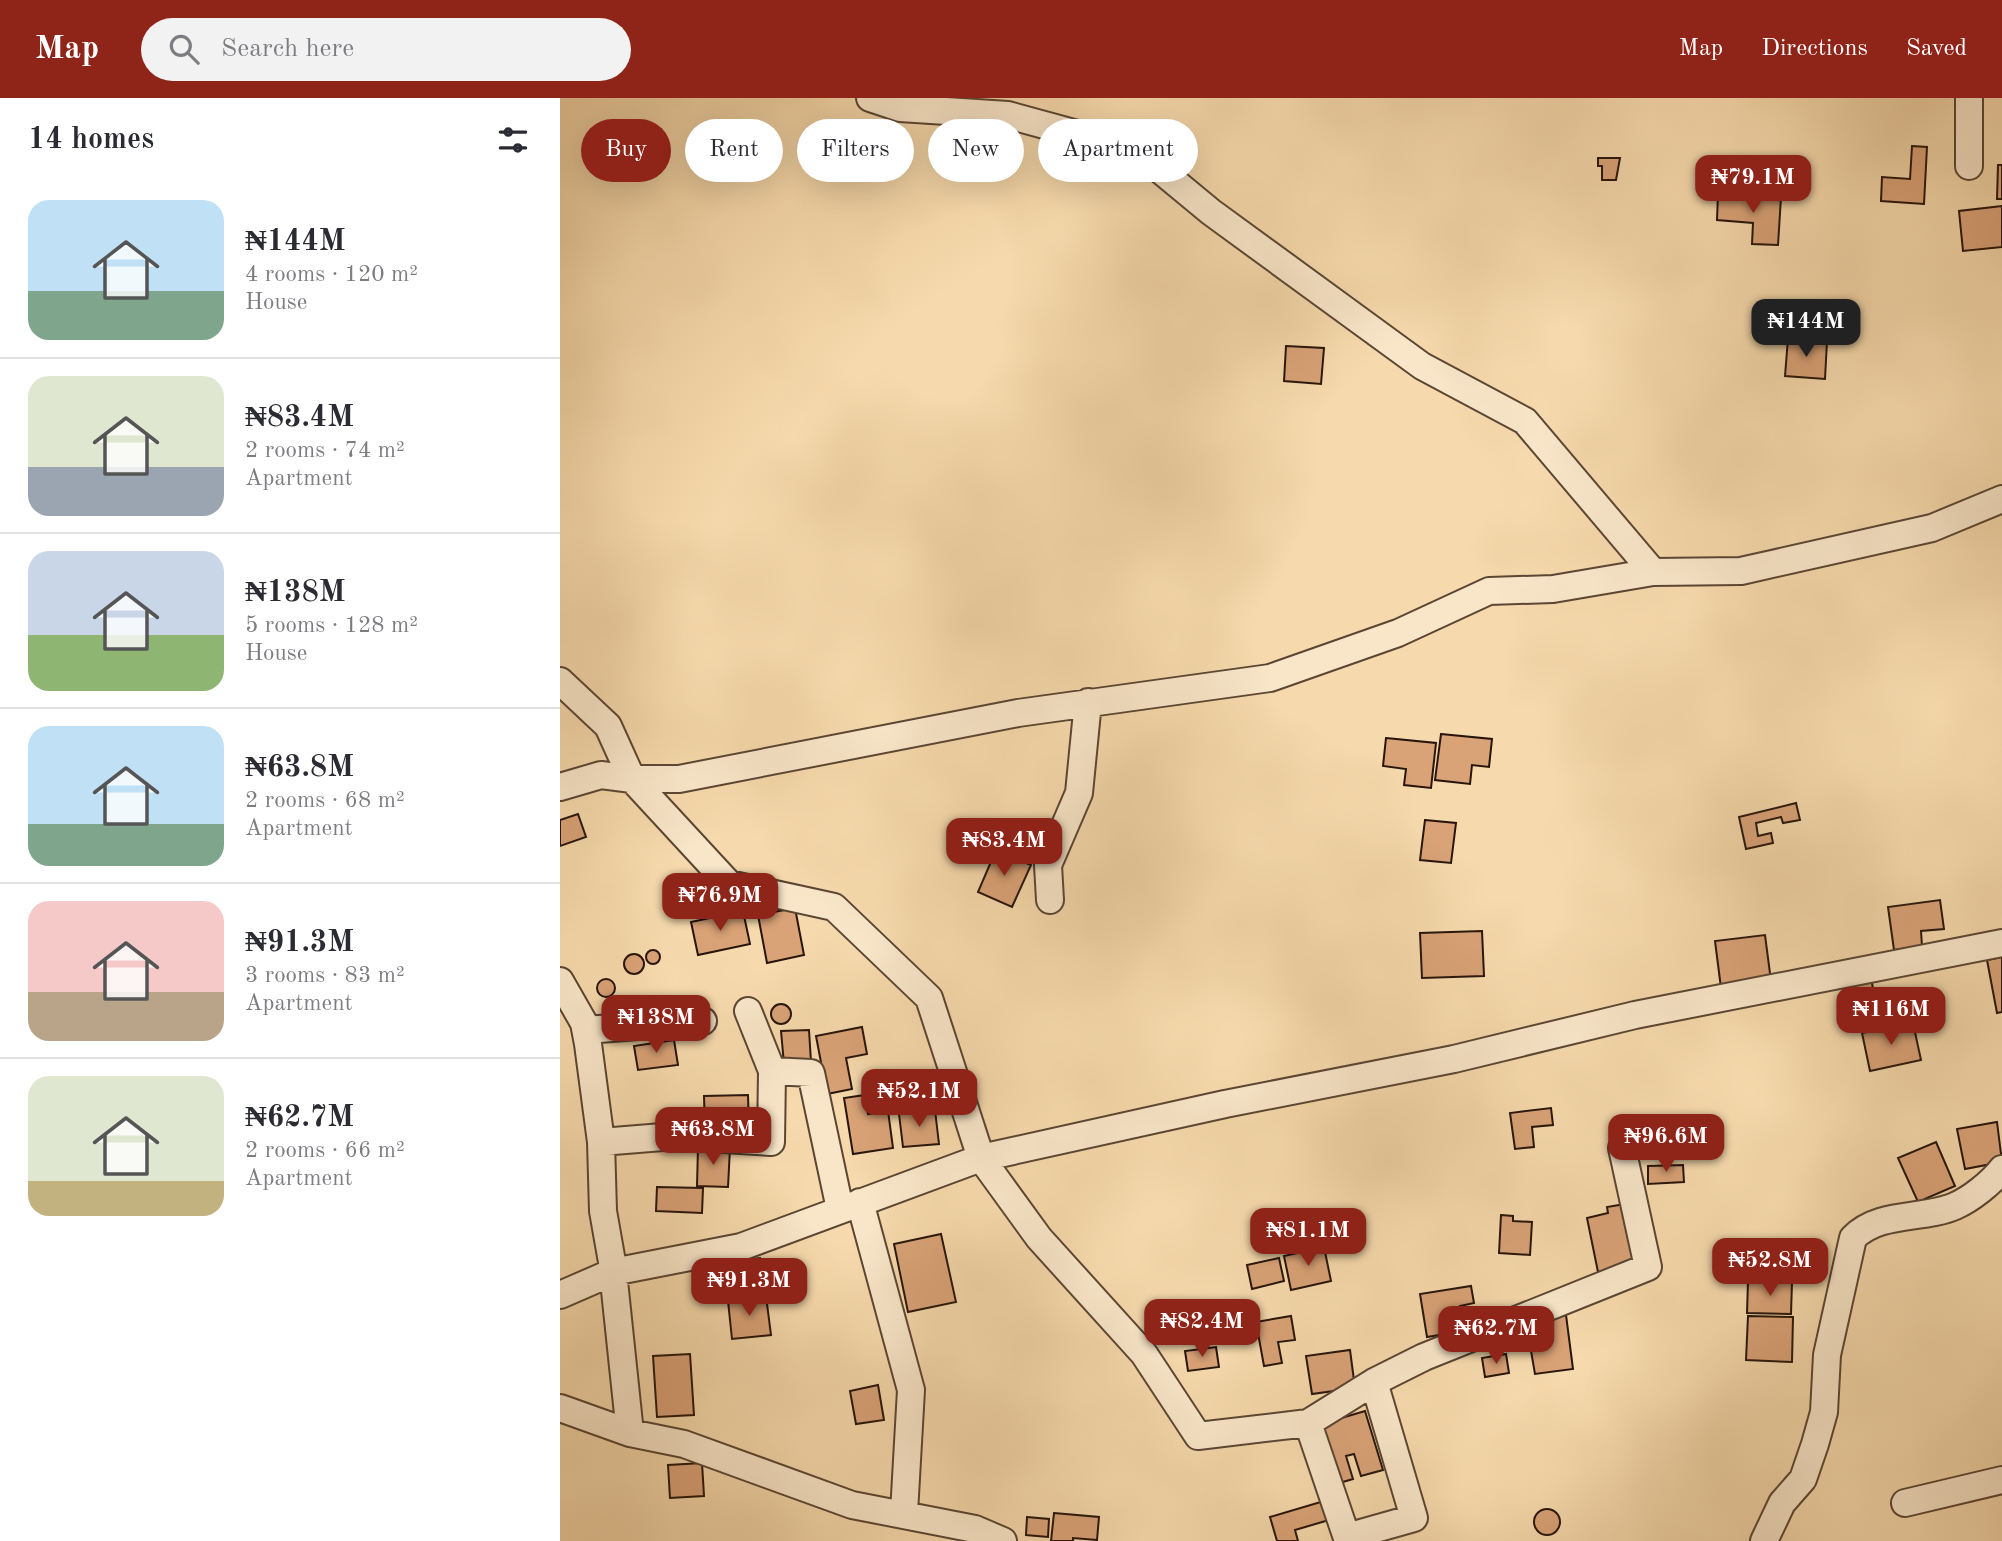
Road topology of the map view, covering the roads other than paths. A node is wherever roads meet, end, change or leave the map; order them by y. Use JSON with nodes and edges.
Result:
{"nodes":[{"id":1,"x":870,"y":98,"type":"edge"},
{"id":2,"x":1969,"y":98,"type":"edge"},
{"id":3,"x":1969,"y":166,"type":"dead end"},
{"id":4,"x":2002,"y":499,"type":"edge"},
{"id":5,"x":1653,"y":572,"type":"junction"},
{"id":6,"x":560,"y":681,"type":"edge"},
{"id":7,"x":1088,"y":702,"type":"junction"},
{"id":8,"x":632,"y":779,"type":"junction"},
{"id":9,"x":560,"y":787,"type":"edge"},
{"id":10,"x":1049,"y":900,"type":"dead end"},
{"id":11,"x":2002,"y":943,"type":"edge"},
{"id":12,"x":560,"y":981,"type":"edge"},
{"id":13,"x":748,"y":1011,"type":"dead end"},
{"id":14,"x":703,"y":1021,"type":"dead end"},
{"id":15,"x":586,"y":1030,"type":"junction"},
{"id":16,"x":772,"y":1071,"type":"junction"},
{"id":17,"x":601,"y":1142,"type":"junction"},
{"id":18,"x":1622,"y":1148,"type":"dead end"},
{"id":19,"x":981,"y":1158,"type":"junction"},
{"id":20,"x":2002,"y":1169,"type":"edge"},
{"id":21,"x":850,"y":1205,"type":"junction"},
{"id":22,"x":613,"y":1272,"type":"junction"},
{"id":23,"x":560,"y":1294,"type":"edge"},
{"id":24,"x":1374,"y":1382,"type":"junction"},
{"id":25,"x":560,"y":1408,"type":"edge"},
{"id":26,"x":1308,"y":1423,"type":"junction"},
{"id":27,"x":630,"y":1433,"type":"junction"},
{"id":28,"x":2002,"y":1480,"type":"edge"},
{"id":29,"x":1905,"y":1503,"type":"dead end"},
{"id":30,"x":904,"y":1513,"type":"junction"},
{"id":31,"x":1348,"y":1539,"type":"edge"},
{"id":32,"x":1003,"y":1541,"type":"edge"},
{"id":33,"x":1764,"y":1541,"type":"edge"}],
"edges":[{"from":1,"to":5,"type":"street"},
{"from":2,"to":3,"type":"street"},
{"from":4,"to":5,"type":"street"},
{"from":5,"to":7,"type":"street"},
{"from":6,"to":8,"type":"street"},
{"from":7,"to":8,"type":"street"},
{"from":7,"to":10,"type":"street"},
{"from":8,"to":9,"type":"street"},
{"from":8,"to":19,"type":"street"},
{"from":11,"to":19,"type":"street"},
{"from":12,"to":15,"type":"street"},
{"from":13,"to":16,"type":"street"},
{"from":14,"to":15,"type":"street"},
{"from":15,"to":17,"type":"street"},
{"from":16,"to":17,"type":"street"},
{"from":16,"to":21,"type":"street"},
{"from":17,"to":22,"type":"street"},
{"from":18,"to":24,"type":"street"},
{"from":19,"to":21,"type":"street"},
{"from":19,"to":26,"type":"street"},
{"from":20,"to":33,"type":"street"},
{"from":21,"to":22,"type":"street"},
{"from":21,"to":30,"type":"street"},
{"from":22,"to":23,"type":"street"},
{"from":22,"to":27,"type":"street"},
{"from":24,"to":26,"type":"street"},
{"from":24,"to":31,"type":"street"},
{"from":25,"to":27,"type":"street"},
{"from":26,"to":31,"type":"street"},
{"from":27,"to":30,"type":"street"},
{"from":28,"to":29,"type":"street"},
{"from":30,"to":32,"type":"street"}]}
